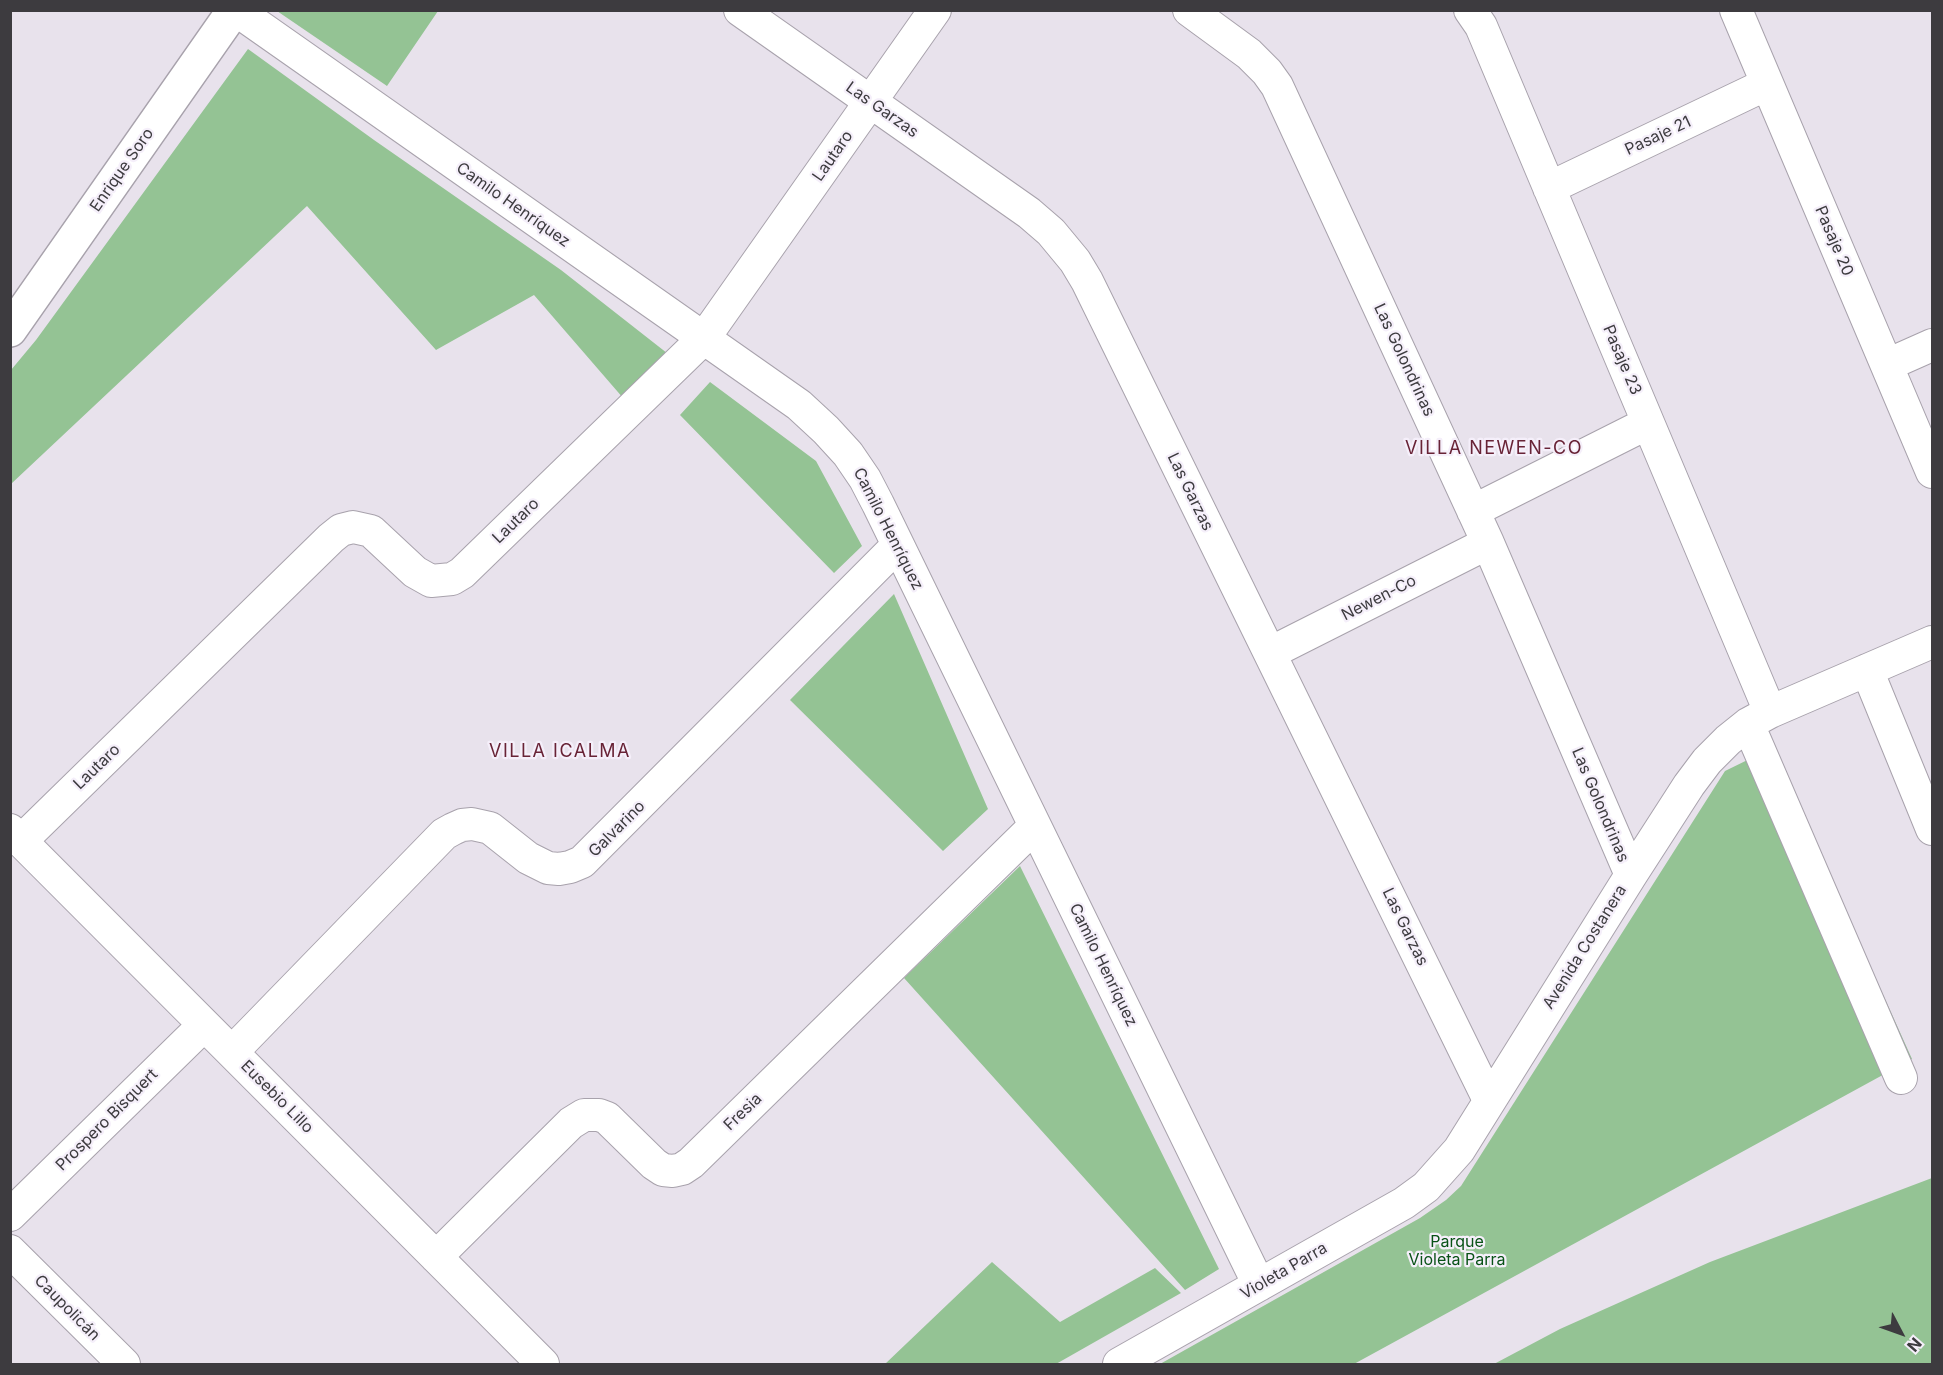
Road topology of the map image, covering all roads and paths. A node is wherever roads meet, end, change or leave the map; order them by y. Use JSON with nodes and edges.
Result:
{"nodes":[{"id":1,"x":235,"y":10,"type":"edge"},
{"id":2,"x":740,"y":10,"type":"edge"},
{"id":3,"x":935,"y":10,"type":"edge"},
{"id":4,"x":1189,"y":10,"type":"edge"},
{"id":5,"x":1470,"y":10,"type":"edge"},
{"id":6,"x":1736,"y":10,"type":"edge"},
{"id":7,"x":1767,"y":84,"type":"junction"},
{"id":8,"x":871,"y":102,"type":"junction"},
{"id":9,"x":1549,"y":188,"type":"junction"},
{"id":10,"x":10,"y":330,"type":"edge"},
{"id":11,"x":705,"y":338,"type":"junction"},
{"id":12,"x":1932,"y":345,"type":"edge"},
{"id":13,"x":1887,"y":365,"type":"junction"},
{"id":14,"x":1648,"y":423,"type":"junction"},
{"id":15,"x":1932,"y":472,"type":"edge"},
{"id":16,"x":1473,"y":511,"type":"junction"},
{"id":17,"x":1488,"y":543,"type":"junction"},
{"id":18,"x":898,"y":545,"type":"junction"},
{"id":19,"x":1932,"y":642,"type":"edge"},
{"id":20,"x":1270,"y":653,"type":"junction"},
{"id":21,"x":1867,"y":670,"type":"junction"},
{"id":22,"x":1759,"y":718,"type":"junction"},
{"id":23,"x":1035,"y":826,"type":"junction"},
{"id":24,"x":1932,"y":829,"type":"edge"},
{"id":25,"x":16,"y":835,"type":"edge"},
{"id":26,"x":1631,"y":875,"type":"junction"},
{"id":27,"x":204,"y":1025,"type":"junction"},
{"id":28,"x":232,"y":1052,"type":"junction"},
{"id":29,"x":1901,"y":1078,"type":"dead end"},
{"id":30,"x":1489,"y":1100,"type":"junction"},
{"id":31,"x":1443,"y":1170,"type":"joint"},
{"id":32,"x":10,"y":1215,"type":"edge"},
{"id":33,"x":10,"y":1251,"type":"edge"},
{"id":34,"x":436,"y":1257,"type":"junction"},
{"id":35,"x":1259,"y":1285,"type":"junction"},
{"id":36,"x":124,"y":1365,"type":"edge"},
{"id":37,"x":543,"y":1365,"type":"edge"},
{"id":38,"x":1119,"y":1365,"type":"edge"}],
"edges":[{"from":1,"to":10,"type":"main road","name":"Enrique Soro"},
{"from":1,"to":11,"type":"street","name":"Camilo Henríquez"},
{"from":2,"to":8,"type":"street","name":"Las Garzas"},
{"from":3,"to":8,"type":"street","name":"Lautaro"},
{"from":4,"to":16,"type":"street","name":"Las Golondrinas"},
{"from":5,"to":9,"type":"street","name":"Pasaje 23"},
{"from":6,"to":7,"type":"street","name":"Pasaje 20"},
{"from":7,"to":9,"type":"street","name":"Pasaje 21"},
{"from":7,"to":13,"type":"street","name":"Pasaje 20"},
{"from":8,"to":11,"type":"street","name":"Lautaro"},
{"from":8,"to":20,"type":"street","name":"Las Garzas"},
{"from":9,"to":14,"type":"street","name":"Pasaje 23"},
{"from":11,"to":18,"type":"street","name":"Camilo Henríquez"},
{"from":11,"to":25,"type":"street","name":"Lautaro"},
{"from":12,"to":13,"type":"street"},
{"from":13,"to":15,"type":"street","name":"Pasaje 20"},
{"from":14,"to":16,"type":"street"},
{"from":14,"to":22,"type":"street","name":"Pasaje 23"},
{"from":16,"to":17,"type":"street","name":"Las Golondrinas"},
{"from":17,"to":20,"type":"street","name":"Newen-Co"},
{"from":17,"to":26,"type":"street","name":"Las Golondrinas"},
{"from":18,"to":23,"type":"street","name":"Camilo Henríquez"},
{"from":18,"to":28,"type":"street","name":"Galvarino"},
{"from":19,"to":21,"type":"street","name":"Avenida Costanera"},
{"from":20,"to":30,"type":"street","name":"Las Garzas"},
{"from":21,"to":22,"type":"street","name":"Avenida Costanera"},
{"from":21,"to":24,"type":"street"},
{"from":22,"to":26,"type":"street","name":"Avenida Costanera"},
{"from":22,"to":29,"type":"street","name":"Pasaje 23"},
{"from":23,"to":34,"type":"street","name":"Fresia"},
{"from":23,"to":35,"type":"street","name":"Camilo Henríquez"},
{"from":25,"to":27,"type":"street","name":"Eusebio Lillo"},
{"from":26,"to":30,"type":"street","name":"Avenida Costanera"},
{"from":27,"to":28,"type":"street","name":"Eusebio Lillo"},
{"from":27,"to":32,"type":"street","name":"Prospero Bisquert"},
{"from":28,"to":34,"type":"street","name":"Eusebio Lillo"},
{"from":30,"to":31,"type":"street","name":"Avenida Costanera"},
{"from":31,"to":35,"type":"street","name":"Violeta Parra"},
{"from":33,"to":36,"type":"street","name":"Caupolicán"},
{"from":34,"to":37,"type":"street","name":"Eusebio Lillo"},
{"from":35,"to":38,"type":"street","name":"Violeta Parra"}]}
